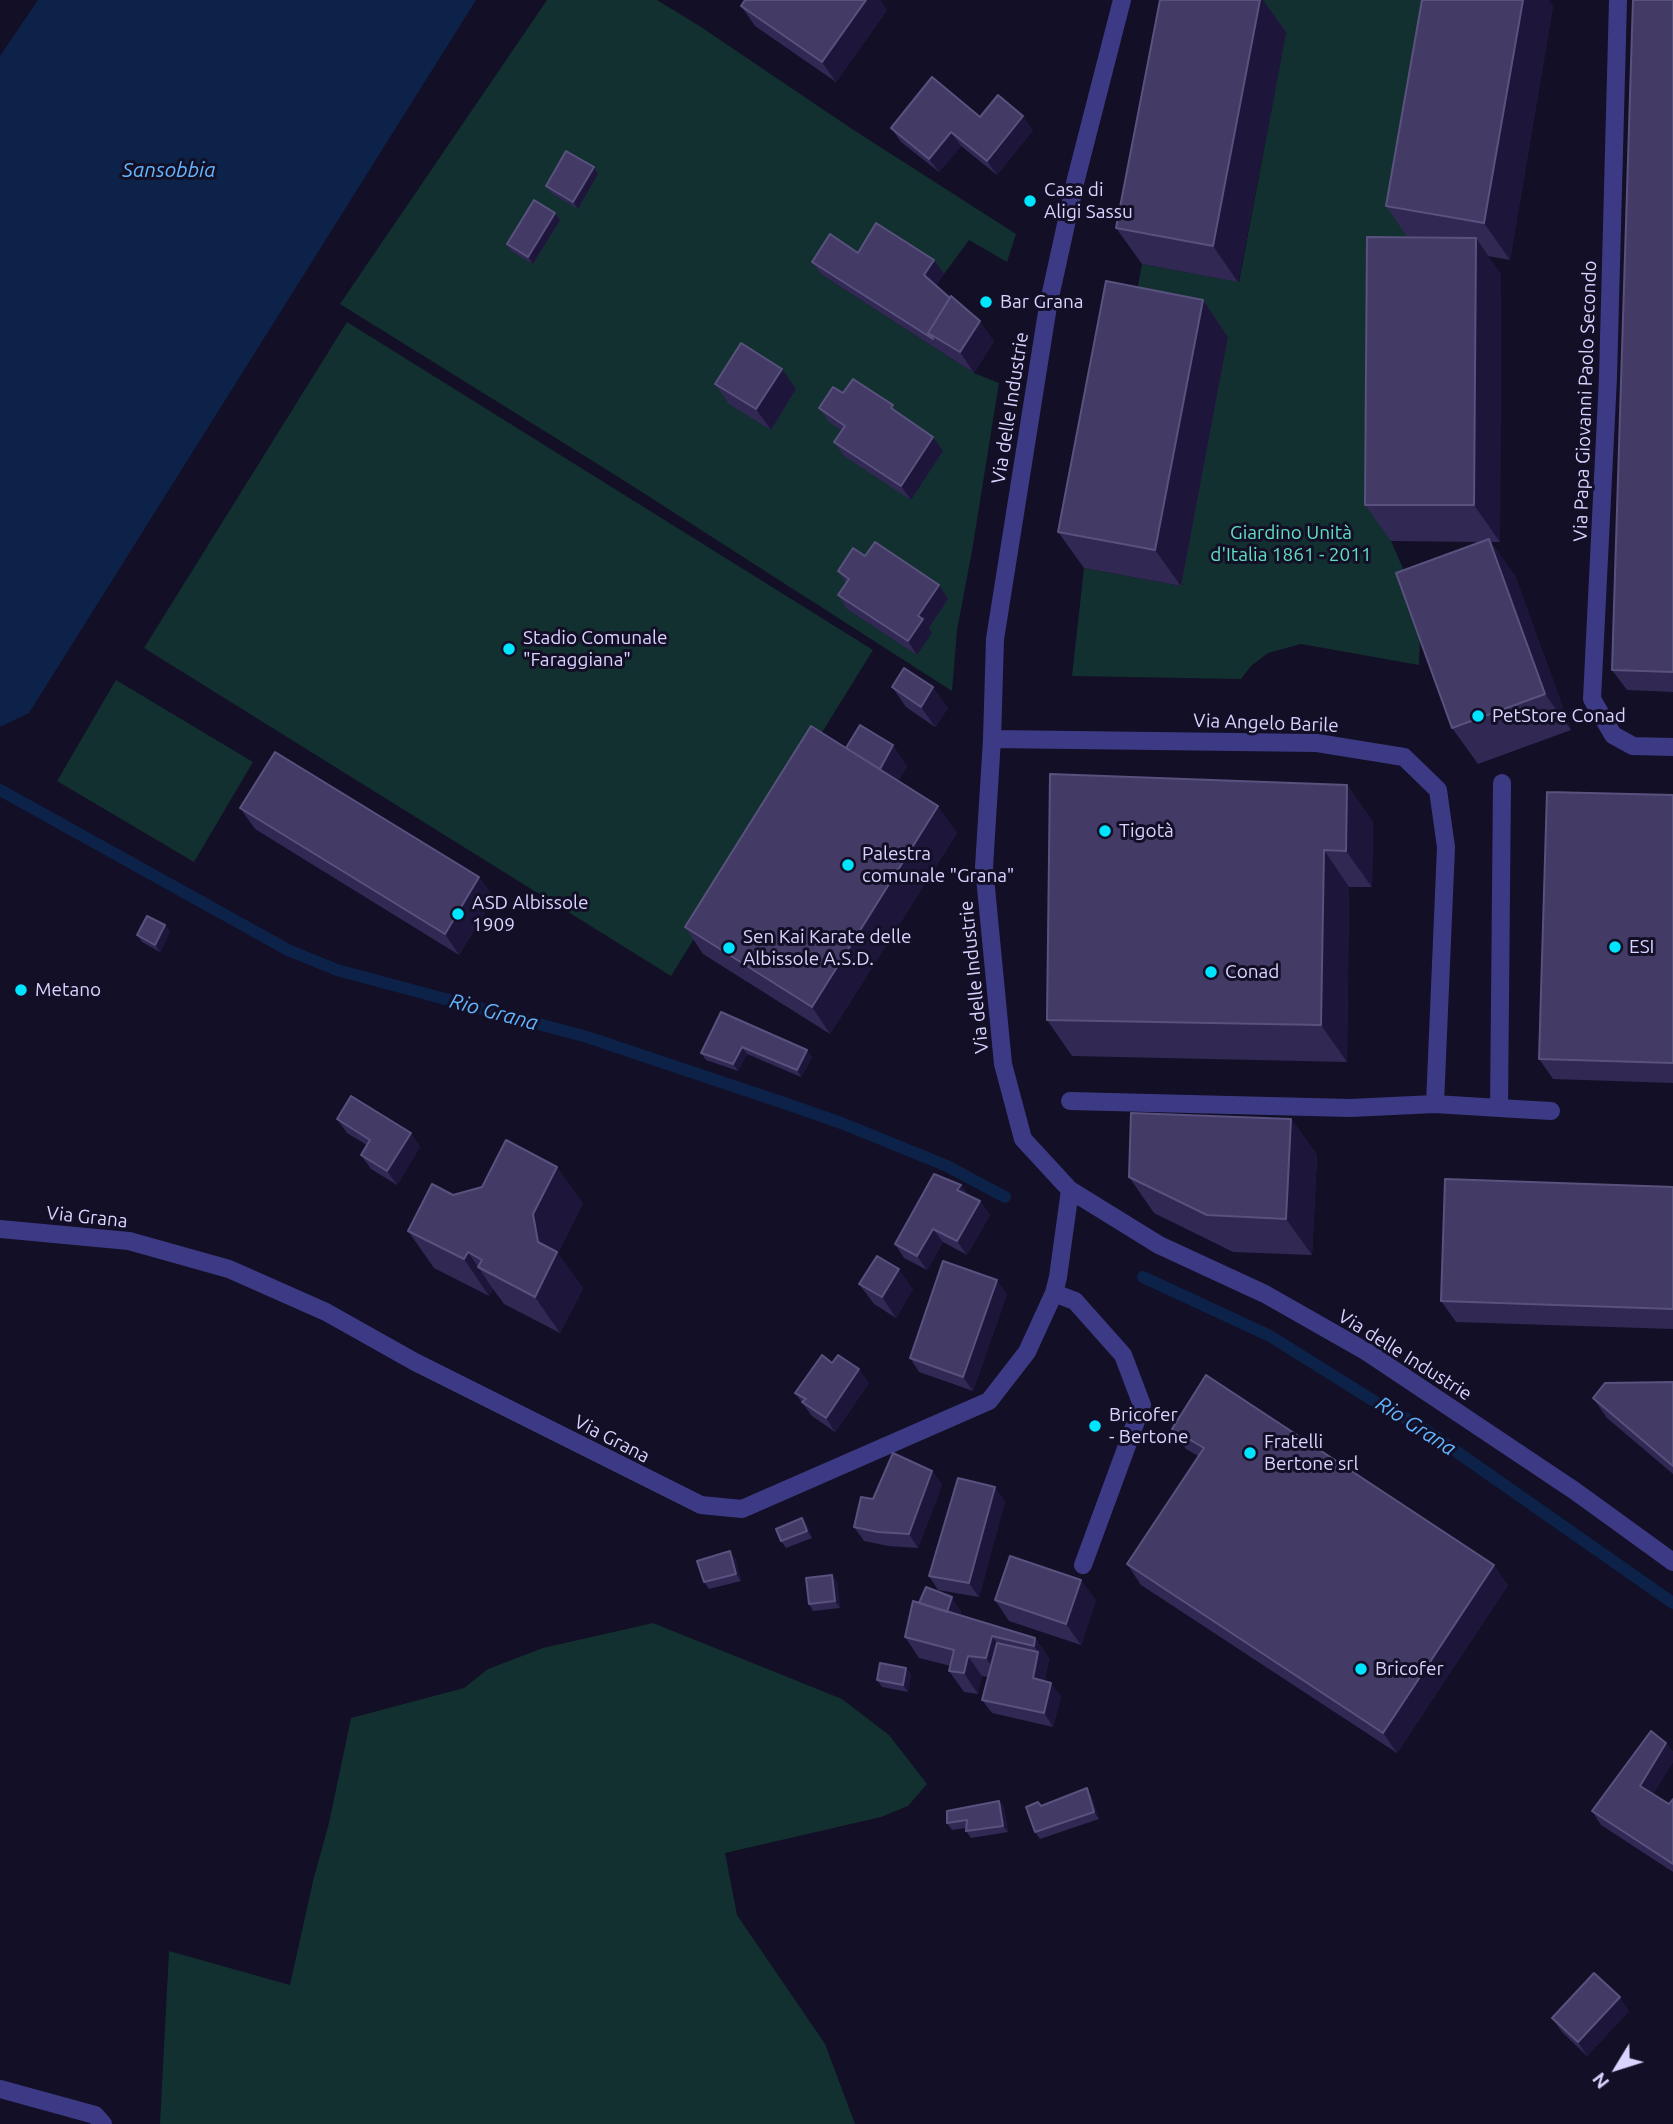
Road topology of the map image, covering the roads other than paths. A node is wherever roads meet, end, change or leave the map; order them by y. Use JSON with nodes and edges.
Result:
{"nodes":[{"id":1,"x":1122,"y":0,"type":"edge"},
{"id":2,"x":1618,"y":0,"type":"edge"},
{"id":3,"x":992,"y":739,"type":"junction"},
{"id":4,"x":1673,"y":747,"type":"edge"},
{"id":5,"x":1502,"y":783,"type":"dead end"},
{"id":6,"x":1070,"y":1101,"type":"dead end"},
{"id":7,"x":1434,"y":1104,"type":"junction"},
{"id":8,"x":1499,"y":1108,"type":"junction"},
{"id":9,"x":1551,"y":1111,"type":"dead end"},
{"id":10,"x":1070,"y":1190,"type":"junction"},
{"id":11,"x":0,"y":1229,"type":"edge"},
{"id":12,"x":1054,"y":1293,"type":"junction"},
{"id":13,"x":1673,"y":1562,"type":"edge"},
{"id":14,"x":1083,"y":1565,"type":"dead end"},
{"id":15,"x":0,"y":2089,"type":"edge"},
{"id":16,"x":103,"y":2124,"type":"edge"}],
"edges":[{"from":1,"to":3,"type":"street","name":"Via delle Industrie"},
{"from":2,"to":4,"type":"street","name":"Via Papa Giovanni Paolo Secondo"},
{"from":3,"to":7,"type":"street","name":"Via Angelo Barile"},
{"from":3,"to":10,"type":"street","name":"Via delle Industrie"},
{"from":5,"to":8,"type":"street"},
{"from":6,"to":7,"type":"street"},
{"from":7,"to":8,"type":"street"},
{"from":8,"to":9,"type":"street"},
{"from":10,"to":12,"type":"street","name":"Via Grana"},
{"from":10,"to":13,"type":"street","name":"Via delle Industrie"},
{"from":11,"to":12,"type":"street","name":"Via Grana"},
{"from":12,"to":14,"type":"street"},
{"from":15,"to":16,"type":"street"}]}
